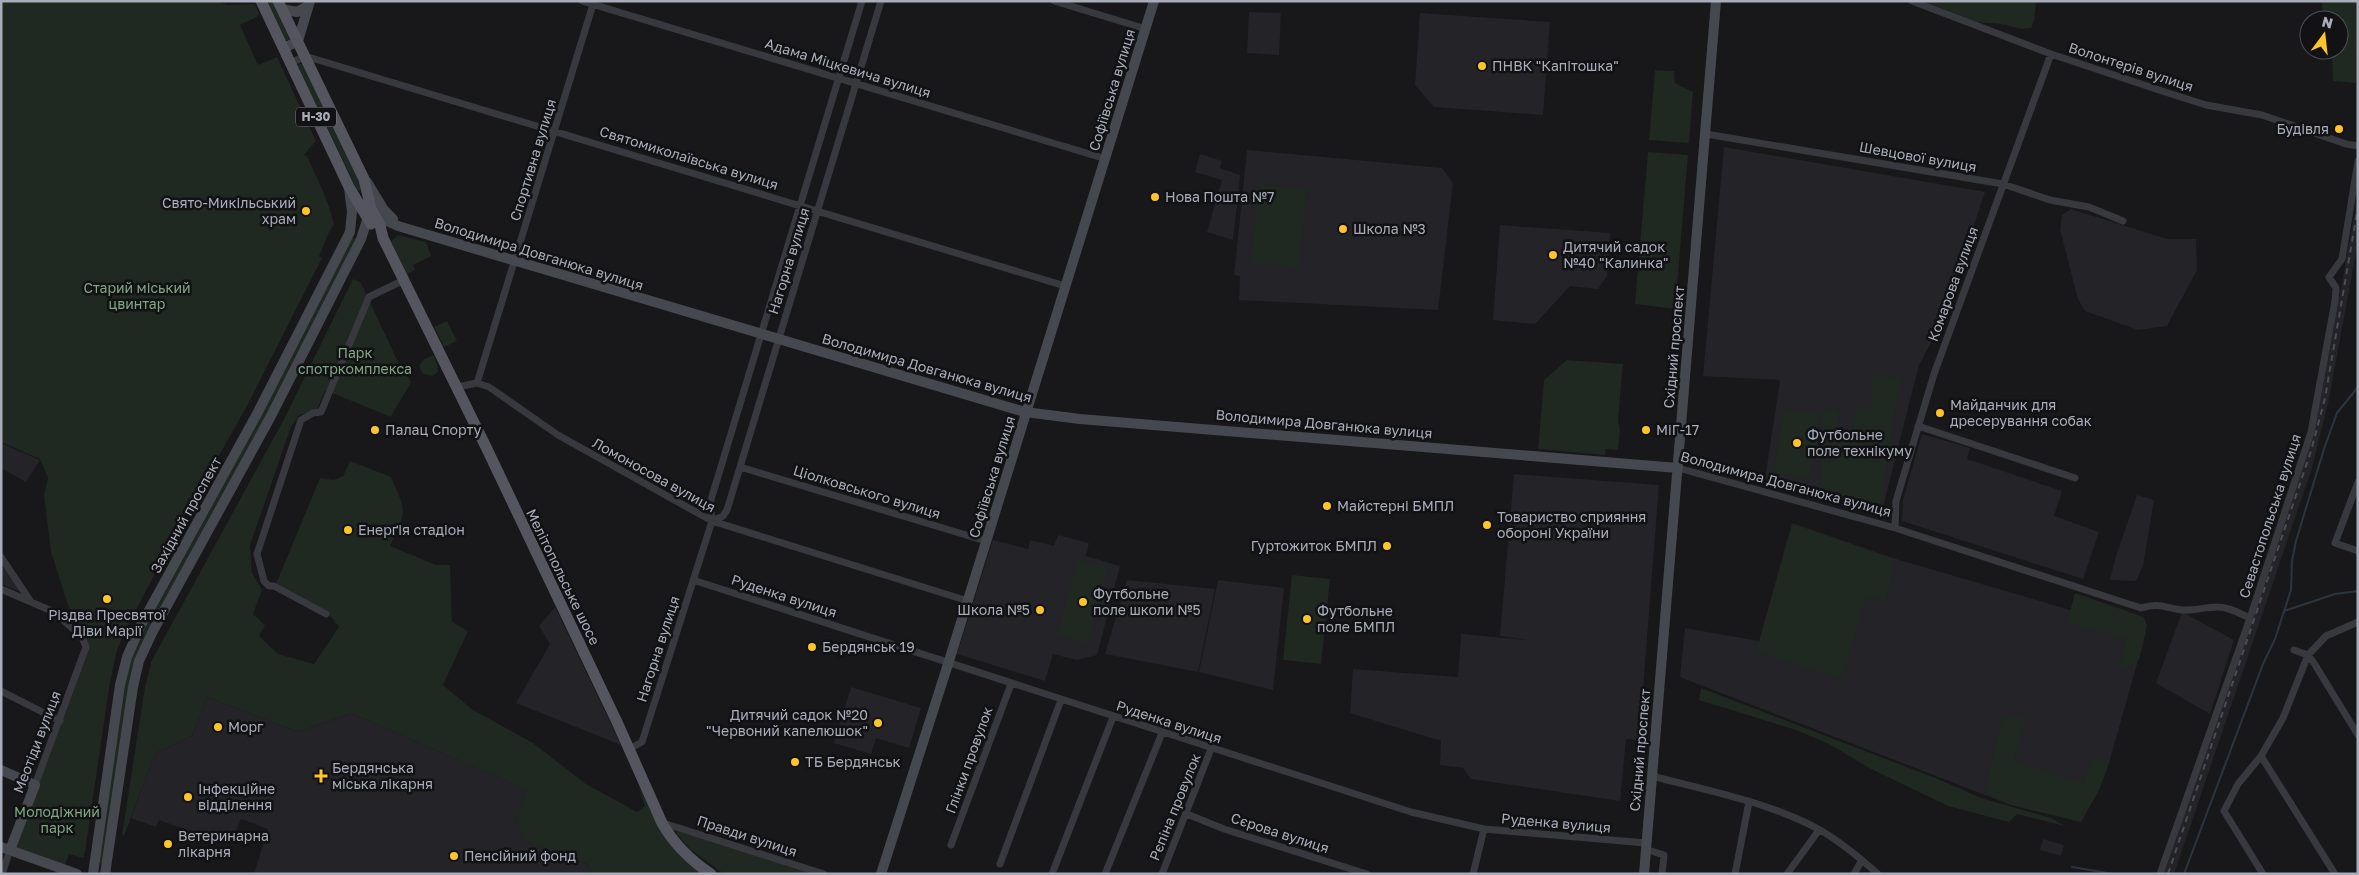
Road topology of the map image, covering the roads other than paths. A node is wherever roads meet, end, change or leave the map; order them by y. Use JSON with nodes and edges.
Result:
{"nodes":[{"id":1,"x":261,"y":1,"type":"edge"},
{"id":2,"x":582,"y":1,"type":"edge"},
{"id":3,"x":862,"y":1,"type":"edge"},
{"id":4,"x":881,"y":1,"type":"edge"},
{"id":5,"x":1054,"y":1,"type":"edge"},
{"id":6,"x":1154,"y":1,"type":"edge"},
{"id":7,"x":1716,"y":1,"type":"edge"},
{"id":8,"x":1912,"y":1,"type":"edge"},
{"id":9,"x":594,"y":3,"type":"edge"},
{"id":10,"x":309,"y":4,"type":"edge"},
{"id":11,"x":280,"y":5,"type":"edge"},
{"id":12,"x":1146,"y":29,"type":"junction"},
{"id":13,"x":298,"y":41,"type":"junction"},
{"id":14,"x":284,"y":48,"type":"junction"},
{"id":15,"x":2051,"y":54,"type":"junction"},
{"id":16,"x":305,"y":56,"type":"junction"},
{"id":17,"x":291,"y":63,"type":"junction"},
{"id":18,"x":838,"y":78,"type":"junction"},
{"id":19,"x":856,"y":84,"type":"junction"},
{"id":20,"x":555,"y":131,"type":"junction"},
{"id":21,"x":1706,"y":134,"type":"junction"},
{"id":22,"x":2358,"y":146,"type":"edge"},
{"id":23,"x":1106,"y":158,"type":"junction"},
{"id":24,"x":2358,"y":161,"type":"edge"},
{"id":25,"x":364,"y":179,"type":"junction"},
{"id":26,"x":2003,"y":184,"type":"junction"},
{"id":27,"x":349,"y":187,"type":"junction"},
{"id":28,"x":800,"y":204,"type":"junction"},
{"id":29,"x":818,"y":210,"type":"junction"},
{"id":30,"x":373,"y":220,"type":"junction"},
{"id":31,"x":2123,"y":221,"type":"dead end"},
{"id":32,"x":398,"y":226,"type":"junction"},
{"id":33,"x":514,"y":261,"type":"junction"},
{"id":34,"x":404,"y":280,"type":"junction"},
{"id":35,"x":1065,"y":286,"type":"junction"},
{"id":36,"x":760,"y":334,"type":"junction"},
{"id":37,"x":778,"y":339,"type":"junction"},
{"id":38,"x":477,"y":383,"type":"junction"},
{"id":39,"x":457,"y":387,"type":"junction"},
{"id":40,"x":1026,"y":412,"type":"junction"},
{"id":41,"x":1918,"y":426,"type":"junction"},
{"id":42,"x":740,"y":467,"type":"junction"},
{"id":43,"x":1678,"y":468,"type":"junction"},
{"id":44,"x":2075,"y":478,"type":"dead end"},
{"id":45,"x":2358,"y":482,"type":"edge"},
{"id":46,"x":712,"y":521,"type":"junction"},
{"id":47,"x":1895,"y":528,"type":"junction"},
{"id":48,"x":986,"y":541,"type":"junction"},
{"id":49,"x":2358,"y":551,"type":"edge"},
{"id":50,"x":2,"y":557,"type":"edge"},
{"id":51,"x":693,"y":580,"type":"junction"},
{"id":52,"x":1,"y":589,"type":"edge"},
{"id":53,"x":968,"y":601,"type":"junction"},
{"id":54,"x":31,"y":602,"type":"junction"},
{"id":55,"x":326,"y":614,"type":"dead end"},
{"id":56,"x":2250,"y":618,"type":"junction"},
{"id":57,"x":2358,"y":622,"type":"edge"},
{"id":58,"x":2294,"y":650,"type":"dead end"},
{"id":59,"x":2308,"y":655,"type":"junction"},
{"id":60,"x":949,"y":661,"type":"junction"},
{"id":61,"x":1011,"y":684,"type":"junction"},
{"id":62,"x":1,"y":691,"type":"edge"},
{"id":63,"x":1061,"y":700,"type":"junction"},
{"id":64,"x":1112,"y":717,"type":"junction"},
{"id":65,"x":60,"y":720,"type":"junction"},
{"id":66,"x":1162,"y":733,"type":"junction"},
{"id":67,"x":2358,"y":735,"type":"edge"},
{"id":68,"x":629,"y":749,"type":"junction"},
{"id":69,"x":1211,"y":749,"type":"junction"},
{"id":70,"x":2261,"y":756,"type":"junction"},
{"id":71,"x":1,"y":770,"type":"edge"},
{"id":72,"x":1652,"y":776,"type":"junction"},
{"id":73,"x":35,"y":785,"type":"junction"},
{"id":74,"x":1750,"y":802,"type":"junction"},
{"id":75,"x":1186,"y":814,"type":"junction"},
{"id":76,"x":662,"y":823,"type":"junction"},
{"id":77,"x":1484,"y":829,"type":"junction"},
{"id":78,"x":1819,"y":830,"type":"junction"},
{"id":79,"x":951,"y":845,"type":"dead end"},
{"id":80,"x":1646,"y":846,"type":"junction"},
{"id":81,"x":6,"y":848,"type":"edge"},
{"id":82,"x":1862,"y":860,"type":"junction"},
{"id":83,"x":1000,"y":864,"type":"dead end"},
{"id":84,"x":2,"y":874,"type":"edge"},
{"id":85,"x":77,"y":874,"type":"edge"},
{"id":86,"x":93,"y":874,"type":"edge"},
{"id":87,"x":105,"y":874,"type":"edge"},
{"id":88,"x":711,"y":874,"type":"edge"},
{"id":89,"x":824,"y":874,"type":"edge"},
{"id":90,"x":881,"y":874,"type":"edge"},
{"id":91,"x":1052,"y":874,"type":"edge"},
{"id":92,"x":1105,"y":874,"type":"edge"},
{"id":93,"x":1162,"y":874,"type":"edge"},
{"id":94,"x":1367,"y":874,"type":"edge"},
{"id":95,"x":1473,"y":874,"type":"edge"},
{"id":96,"x":1644,"y":874,"type":"edge"},
{"id":97,"x":1662,"y":874,"type":"edge"},
{"id":98,"x":1735,"y":874,"type":"edge"},
{"id":99,"x":1787,"y":874,"type":"edge"},
{"id":100,"x":1854,"y":874,"type":"edge"},
{"id":101,"x":1878,"y":874,"type":"edge"},
{"id":102,"x":2160,"y":874,"type":"edge"},
{"id":103,"x":2263,"y":874,"type":"edge"},
{"id":104,"x":2335,"y":874,"type":"edge"}],
"edges":[{"from":1,"to":14,"type":"main road","number":"Н-30"},
{"from":2,"to":9,"type":"street","name":"Адама Міцкевича вулиця"},
{"from":3,"to":18,"type":"street","name":"Нагорна вулиця"},
{"from":4,"to":19,"type":"street","name":"Нагорна вулиця"},
{"from":5,"to":12,"type":"street"},
{"from":6,"to":12,"type":"main road","name":"Софіївська вулиця"},
{"from":7,"to":21,"type":"main road","name":"Східний проспект"},
{"from":8,"to":15,"type":"street","name":"Волонтерів вулиця"},
{"from":9,"to":18,"type":"street","name":"Адама Міцкевича вулиця"},
{"from":9,"to":20,"type":"street","name":"Спортивна вулиця"},
{"from":10,"to":11,"type":"main road"},
{"from":10,"to":13,"type":"main road"},
{"from":11,"to":13,"type":"main road","name":"Мелітопольське шосе","number":"Н-30"},
{"from":12,"to":23,"type":"main road","name":"Софіївська вулиця"},
{"from":13,"to":14,"type":"main road"},
{"from":13,"to":16,"type":"main road","name":"Мелітопольське шосе","number":"Н-30"},
{"from":14,"to":17,"type":"main road","number":"Н-30"},
{"from":15,"to":22,"type":"street","name":"Волонтерів вулиця"},
{"from":15,"to":26,"type":"street","name":"Комарова вулиця"},
{"from":16,"to":17,"type":"street"},
{"from":16,"to":20,"type":"street","name":"Святомиколаївська вулиця"},
{"from":16,"to":25,"type":"main road","name":"Мелітопольське шосе","number":"Н-30"},
{"from":17,"to":27,"type":"main road","number":"Н-30"},
{"from":18,"to":19,"type":"street","name":"Адама Міцкевича вулиця"},
{"from":18,"to":28,"type":"street","name":"Нагорна вулиця"},
{"from":19,"to":23,"type":"street","name":"Адама Міцкевича вулиця"},
{"from":19,"to":29,"type":"street","name":"Нагорна вулиця"},
{"from":20,"to":28,"type":"street","name":"Святомиколаївська вулиця"},
{"from":20,"to":33,"type":"street","name":"Спортивна вулиця"},
{"from":21,"to":26,"type":"street","name":"Шевцової вулиця"},
{"from":21,"to":43,"type":"main road","name":"Східний проспект"},
{"from":23,"to":35,"type":"main road","name":"Софіївська вулиця"},
{"from":24,"to":56,"type":"street","name":"Севастопольська вулиця"},
{"from":25,"to":30,"type":"main road","name":"Мелітопольське шосе"},
{"from":25,"to":32,"type":"main road"},
{"from":26,"to":31,"type":"street","name":"Шевцової вулиця"},
{"from":26,"to":41,"type":"street","name":"Комарова вулиця"},
{"from":27,"to":30,"type":"main road"},
{"from":27,"to":86,"type":"main road","name":"Західний проспект"},
{"from":28,"to":29,"type":"street","name":"Святомиколаївська вулиця"},
{"from":28,"to":36,"type":"street","name":"Нагорна вулиця"},
{"from":29,"to":35,"type":"street","name":"Святомиколаївська вулиця"},
{"from":29,"to":37,"type":"street","name":"Нагорна вулиця"},
{"from":30,"to":32,"type":"main road"},
{"from":30,"to":32,"type":"main road"},
{"from":30,"to":34,"type":"main road","name":"Мелітопольське шосе"},
{"from":30,"to":87,"type":"main road","name":"Західний проспект"},
{"from":32,"to":33,"type":"main road","name":"Володимира Довганюка вулиця"},
{"from":33,"to":36,"type":"main road","name":"Володимира Довганюка вулиця"},
{"from":33,"to":38,"type":"street","name":"Спортивна вулиця"},
{"from":34,"to":39,"type":"main road","name":"Мелітопольське шосе"},
{"from":34,"to":55,"type":"street"},
{"from":35,"to":40,"type":"main road","name":"Софіївська вулиця"},
{"from":36,"to":37,"type":"main road","name":"Володимира Довганюка вулиця"},
{"from":36,"to":46,"type":"street","name":"Нагорна вулиця"},
{"from":37,"to":40,"type":"main road","name":"Володимира Довганюка вулиця"},
{"from":37,"to":42,"type":"street","name":"Нагорна вулиця"},
{"from":38,"to":39,"type":"street"},
{"from":38,"to":46,"type":"street","name":"Ломоносова вулиця"},
{"from":39,"to":68,"type":"main road","name":"Мелітопольське шосе"},
{"from":40,"to":43,"type":"main road","name":"Володимира Довганюка вулиця"},
{"from":40,"to":48,"type":"main road","name":"Софіївська вулиця"},
{"from":41,"to":44,"type":"street"},
{"from":41,"to":47,"type":"street","name":"Комарова вулиця"},
{"from":42,"to":46,"type":"street","name":"Нагорна вулиця"},
{"from":42,"to":48,"type":"street","name":"Ціолковського вулиця"},
{"from":43,"to":47,"type":"street","name":"Володимира Довганюка вулиця"},
{"from":43,"to":72,"type":"main road","name":"Східний проспект"},
{"from":45,"to":49,"type":"street"},
{"from":46,"to":51,"type":"street","name":"Нагорна вулиця"},
{"from":46,"to":53,"type":"street","name":"Ломоносова вулиця"},
{"from":47,"to":56,"type":"street","name":"Володимира Довганюка вулиця"},
{"from":48,"to":53,"type":"main road","name":"Софіївська вулиця"},
{"from":50,"to":54,"type":"street"},
{"from":51,"to":60,"type":"street","name":"Руденка вулиця"},
{"from":51,"to":68,"type":"street","name":"Нагорна вулиця"},
{"from":52,"to":54,"type":"street"},
{"from":53,"to":60,"type":"main road","name":"Софіївська вулиця"},
{"from":54,"to":65,"type":"street","name":"Меотіди вулиця"},
{"from":56,"to":102,"type":"street","name":"Севастопольська вулиця"},
{"from":57,"to":59,"type":"street"},
{"from":58,"to":59,"type":"street"},
{"from":59,"to":67,"type":"street"},
{"from":59,"to":70,"type":"street"},
{"from":60,"to":61,"type":"street","name":"Руденка вулиця"},
{"from":60,"to":90,"type":"main road","name":"Софіївська вулиця"},
{"from":61,"to":63,"type":"street","name":"Руденка вулиця"},
{"from":61,"to":79,"type":"street","name":"Глінки провулок"},
{"from":62,"to":65,"type":"street"},
{"from":63,"to":64,"type":"street","name":"Руденка вулиця"},
{"from":63,"to":83,"type":"street"},
{"from":64,"to":66,"type":"street","name":"Руденка вулиця"},
{"from":64,"to":91,"type":"street"},
{"from":65,"to":73,"type":"street","name":"Меотіди вулиця"},
{"from":66,"to":69,"type":"street","name":"Руденка вулиця"},
{"from":66,"to":92,"type":"street"},
{"from":68,"to":76,"type":"main road","name":"Мелітопольське шосе"},
{"from":69,"to":75,"type":"street","name":"Рєпіна провулок"},
{"from":69,"to":77,"type":"street","name":"Руденка вулиця"},
{"from":70,"to":103,"type":"street"},
{"from":70,"to":104,"type":"street"},
{"from":71,"to":73,"type":"main road"},
{"from":72,"to":74,"type":"street"},
{"from":72,"to":80,"type":"main road","name":"Східний проспект"},
{"from":73,"to":81,"type":"main road","name":"Меотіди вулиця"},
{"from":74,"to":78,"type":"street"},
{"from":74,"to":98,"type":"street"},
{"from":75,"to":93,"type":"street","name":"Рєпіна провулок"},
{"from":75,"to":94,"type":"street","name":"Сєрова вулиця"},
{"from":76,"to":88,"type":"main road","name":"Мелітопольське шосе"},
{"from":76,"to":89,"type":"street","name":"Правди вулиця"},
{"from":77,"to":80,"type":"street","name":"Руденка вулиця"},
{"from":77,"to":95,"type":"street"},
{"from":78,"to":82,"type":"street"},
{"from":78,"to":99,"type":"street"},
{"from":80,"to":96,"type":"main road","name":"Східний проспект"},
{"from":80,"to":97,"type":"street"},
{"from":81,"to":84,"type":"street","name":"Меотіди вулиця"},
{"from":81,"to":85,"type":"main road"},
{"from":82,"to":100,"type":"street"},
{"from":82,"to":101,"type":"street"}]}
